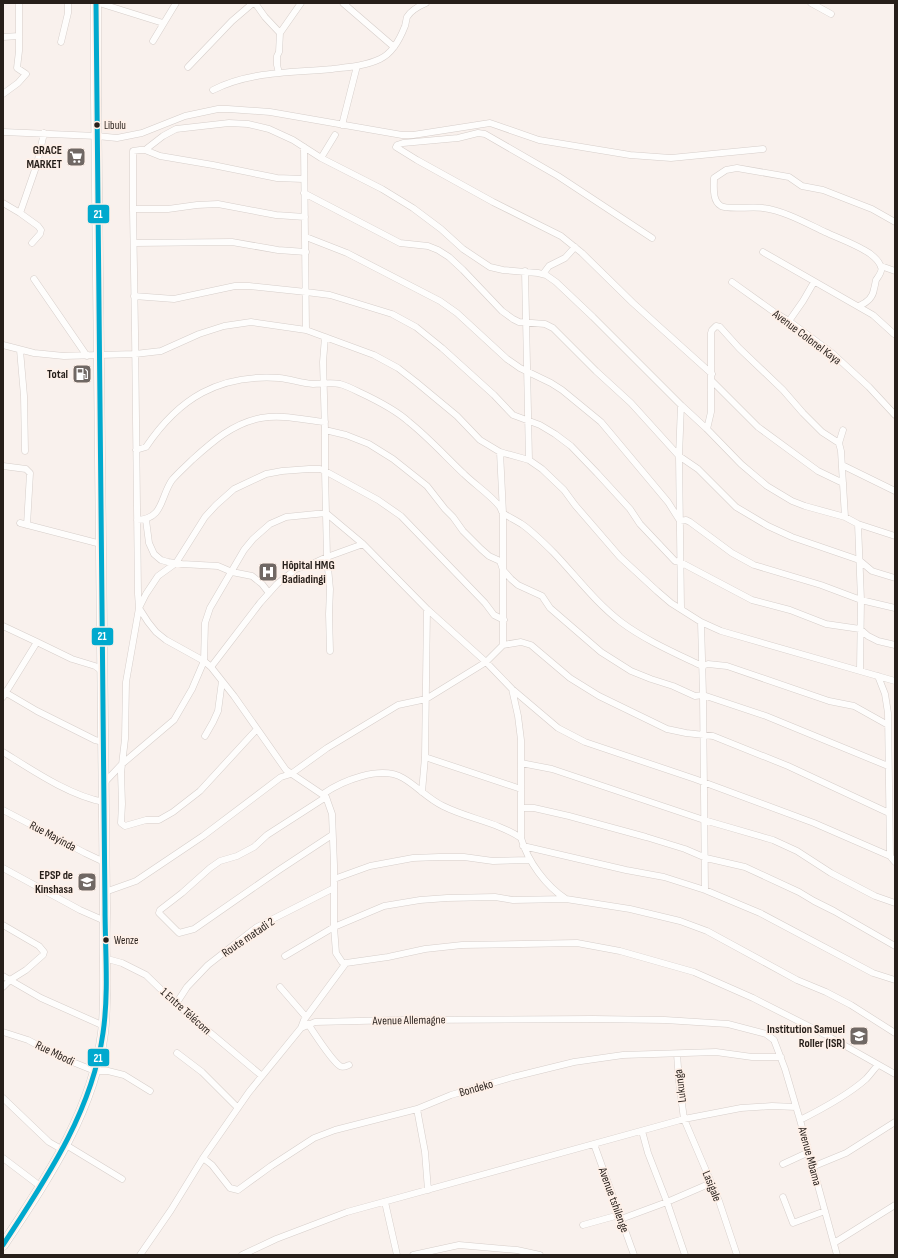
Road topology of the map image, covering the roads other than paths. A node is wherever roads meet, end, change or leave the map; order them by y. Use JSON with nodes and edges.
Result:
{"nodes":[{"id":1,"x":20,"y":3,"type":"edge"},
{"id":2,"x":68,"y":3,"type":"edge"},
{"id":3,"x":96,"y":3,"type":"edge"},
{"id":4,"x":99,"y":3,"type":"edge"},
{"id":5,"x":176,"y":3,"type":"edge"},
{"id":6,"x":254,"y":3,"type":"edge"},
{"id":7,"x":301,"y":3,"type":"edge"},
{"id":8,"x":343,"y":3,"type":"edge"},
{"id":9,"x":426,"y":3,"type":"edge"},
{"id":10,"x":810,"y":3,"type":"edge"},
{"id":11,"x":831,"y":14,"type":"dead end"},
{"id":12,"x":163,"y":23,"type":"junction"},
{"id":13,"x":280,"y":33,"type":"junction"},
{"id":14,"x":19,"y":36,"type":"junction"},
{"id":15,"x":3,"y":37,"type":"edge"},
{"id":16,"x":153,"y":41,"type":"dead end"},
{"id":17,"x":61,"y":42,"type":"dead end"},
{"id":18,"x":394,"y":47,"type":"junction"},
{"id":19,"x":188,"y":66,"type":"dead end"},
{"id":20,"x":357,"y":66,"type":"junction"},
{"id":21,"x":279,"y":73,"type":"junction"},
{"id":22,"x":213,"y":90,"type":"dead end"},
{"id":23,"x":3,"y":94,"type":"edge"},
{"id":24,"x":342,"y":124,"type":"junction"},
{"id":25,"x":3,"y":132,"type":"edge"},
{"id":26,"x":44,"y":133,"type":"junction"},
{"id":27,"x":335,"y":135,"type":"dead end"},
{"id":28,"x":97,"y":136,"type":"junction"},
{"id":29,"x":304,"y":147,"type":"junction"},
{"id":30,"x":763,"y":149,"type":"dead end"},
{"id":31,"x":145,"y":150,"type":"junction"},
{"id":32,"x":321,"y":158,"type":"junction"},
{"id":33,"x":304,"y":179,"type":"junction"},
{"id":34,"x":304,"y":193,"type":"junction"},
{"id":35,"x":3,"y":202,"type":"edge"},
{"id":36,"x":133,"y":209,"type":"junction"},
{"id":37,"x":20,"y":212,"type":"junction"},
{"id":38,"x":304,"y":217,"type":"junction"},
{"id":39,"x":895,"y":222,"type":"edge"},
{"id":40,"x":306,"y":237,"type":"junction"},
{"id":41,"x":652,"y":238,"type":"dead end"},
{"id":42,"x":32,"y":243,"type":"dead end"},
{"id":43,"x":134,"y":243,"type":"junction"},
{"id":44,"x":575,"y":247,"type":"junction"},
{"id":45,"x":306,"y":252,"type":"junction"},
{"id":46,"x":763,"y":252,"type":"dead end"},
{"id":47,"x":881,"y":266,"type":"junction"},
{"id":48,"x":525,"y":271,"type":"junction"},
{"id":49,"x":895,"y":271,"type":"edge"},
{"id":50,"x":543,"y":274,"type":"junction"},
{"id":51,"x":34,"y":279,"type":"dead end"},
{"id":52,"x":732,"y":282,"type":"dead end"},
{"id":53,"x":814,"y":282,"type":"junction"},
{"id":54,"x":306,"y":292,"type":"junction"},
{"id":55,"x":134,"y":296,"type":"junction"},
{"id":56,"x":859,"y":306,"type":"junction"},
{"id":57,"x":789,"y":321,"type":"junction"},
{"id":58,"x":527,"y":323,"type":"junction"},
{"id":59,"x":306,"y":330,"type":"junction"},
{"id":60,"x":894,"y":334,"type":"edge"},
{"id":61,"x":325,"y":338,"type":"junction"},
{"id":62,"x":3,"y":345,"type":"edge"},
{"id":63,"x":20,"y":350,"type":"junction"},
{"id":64,"x":135,"y":354,"type":"junction"},
{"id":65,"x":98,"y":355,"type":"junction"},
{"id":66,"x":87,"y":356,"type":"junction"},
{"id":67,"x":527,"y":371,"type":"junction"},
{"id":68,"x":712,"y":378,"type":"junction"},
{"id":69,"x":324,"y":383,"type":"junction"},
{"id":70,"x":681,"y":405,"type":"junction"},
{"id":71,"x":895,"y":415,"type":"edge"},
{"id":72,"x":528,"y":421,"type":"junction"},
{"id":73,"x":325,"y":422,"type":"junction"},
{"id":74,"x":707,"y":429,"type":"junction"},
{"id":75,"x":325,"y":430,"type":"junction"},
{"id":76,"x":843,"y":430,"type":"dead end"},
{"id":77,"x":839,"y":443,"type":"junction"},
{"id":78,"x":136,"y":450,"type":"junction"},
{"id":79,"x":25,"y":451,"type":"dead end"},
{"id":80,"x":500,"y":452,"type":"junction"},
{"id":81,"x":679,"y":456,"type":"junction"},
{"id":82,"x":529,"y":460,"type":"junction"},
{"id":83,"x":842,"y":465,"type":"junction"},
{"id":84,"x":3,"y":466,"type":"edge"},
{"id":85,"x":324,"y":471,"type":"junction"},
{"id":86,"x":843,"y":483,"type":"junction"},
{"id":87,"x":895,"y":491,"type":"edge"},
{"id":88,"x":326,"y":513,"type":"junction"},
{"id":89,"x":503,"y":513,"type":"junction"},
{"id":90,"x":845,"y":517,"type":"junction"},
{"id":91,"x":137,"y":520,"type":"junction"},
{"id":92,"x":146,"y":520,"type":"junction"},
{"id":93,"x":680,"y":521,"type":"junction"},
{"id":94,"x":20,"y":523,"type":"dead end"},
{"id":95,"x":858,"y":524,"type":"junction"},
{"id":96,"x":27,"y":525,"type":"junction"},
{"id":97,"x":895,"y":536,"type":"edge"},
{"id":98,"x":101,"y":544,"type":"junction"},
{"id":99,"x":363,"y":544,"type":"junction"},
{"id":100,"x":327,"y":557,"type":"junction"},
{"id":101,"x":859,"y":560,"type":"junction"},
{"id":102,"x":680,"y":562,"type":"junction"},
{"id":103,"x":176,"y":563,"type":"junction"},
{"id":104,"x":503,"y":570,"type":"junction"},
{"id":105,"x":232,"y":572,"type":"junction"},
{"id":106,"x":895,"y":578,"type":"edge"},
{"id":107,"x":269,"y":593,"type":"junction"},
{"id":108,"x":860,"y":600,"type":"junction"},
{"id":109,"x":140,"y":608,"type":"junction"},
{"id":110,"x":681,"y":608,"type":"junction"},
{"id":111,"x":895,"y":608,"type":"edge"},
{"id":112,"x":427,"y":609,"type":"junction"},
{"id":113,"x":504,"y":620,"type":"junction"},
{"id":114,"x":701,"y":622,"type":"junction"},
{"id":115,"x":3,"y":626,"type":"edge"},
{"id":116,"x":860,"y":629,"type":"junction"},
{"id":117,"x":37,"y":642,"type":"junction"},
{"id":118,"x":503,"y":645,"type":"junction"},
{"id":119,"x":895,"y":645,"type":"edge"},
{"id":120,"x":330,"y":651,"type":"dead end"},
{"id":121,"x":204,"y":661,"type":"junction"},
{"id":122,"x":486,"y":662,"type":"junction"},
{"id":123,"x":702,"y":666,"type":"junction"},
{"id":124,"x":211,"y":667,"type":"junction"},
{"id":125,"x":860,"y":670,"type":"junction"},
{"id":126,"x":102,"y":671,"type":"junction"},
{"id":127,"x":878,"y":676,"type":"junction"},
{"id":128,"x":222,"y":681,"type":"junction"},
{"id":129,"x":895,"y":682,"type":"edge"},
{"id":130,"x":512,"y":689,"type":"junction"},
{"id":131,"x":4,"y":694,"type":"edge"},
{"id":132,"x":703,"y":695,"type":"junction"},
{"id":133,"x":426,"y":699,"type":"junction"},
{"id":134,"x":888,"y":717,"type":"junction"},
{"id":135,"x":895,"y":720,"type":"edge"},
{"id":136,"x":888,"y":725,"type":"junction"},
{"id":137,"x":257,"y":729,"type":"junction"},
{"id":138,"x":704,"y":734,"type":"junction"},
{"id":139,"x":205,"y":736,"type":"dead end"},
{"id":140,"x":103,"y":742,"type":"junction"},
{"id":141,"x":888,"y":749,"type":"junction"},
{"id":142,"x":3,"y":752,"type":"edge"},
{"id":143,"x":895,"y":752,"type":"edge"},
{"id":144,"x":425,"y":758,"type":"junction"},
{"id":145,"x":521,"y":763,"type":"junction"},
{"id":146,"x":122,"y":764,"type":"junction"},
{"id":147,"x":888,"y":766,"type":"junction"},
{"id":148,"x":291,"y":774,"type":"junction"},
{"id":149,"x":104,"y":783,"type":"junction"},
{"id":150,"x":704,"y":783,"type":"junction"},
{"id":151,"x":521,"y":789,"type":"junction"},
{"id":152,"x":889,"y":789,"type":"junction"},
{"id":153,"x":422,"y":792,"type":"junction"},
{"id":154,"x":895,"y":792,"type":"edge"},
{"id":155,"x":324,"y":796,"type":"junction"},
{"id":156,"x":104,"y":802,"type":"junction"},
{"id":157,"x":521,"y":808,"type":"junction"},
{"id":158,"x":3,"y":810,"type":"edge"},
{"id":159,"x":889,"y":813,"type":"junction"},
{"id":160,"x":704,"y":820,"type":"junction"},
{"id":161,"x":892,"y":830,"type":"edge"},
{"id":162,"x":332,"y":835,"type":"junction"},
{"id":163,"x":521,"y":838,"type":"junction"},
{"id":164,"x":523,"y":846,"type":"junction"},
{"id":165,"x":890,"y":856,"type":"junction"},
{"id":166,"x":706,"y":858,"type":"junction"},
{"id":167,"x":530,"y":860,"type":"junction"},
{"id":168,"x":104,"y":862,"type":"junction"},
{"id":169,"x":895,"y":862,"type":"edge"},
{"id":170,"x":3,"y":868,"type":"edge"},
{"id":171,"x":334,"y":879,"type":"junction"},
{"id":172,"x":334,"y":888,"type":"junction"},
{"id":173,"x":705,"y":890,"type":"junction"},
{"id":174,"x":105,"y":892,"type":"junction"},
{"id":175,"x":566,"y":899,"type":"junction"},
{"id":176,"x":895,"y":903,"type":"edge"},
{"id":177,"x":105,"y":921,"type":"junction"},
{"id":178,"x":3,"y":925,"type":"edge"},
{"id":179,"x":334,"y":927,"type":"junction"},
{"id":180,"x":895,"y":946,"type":"edge"},
{"id":181,"x":285,"y":956,"type":"dead end"},
{"id":182,"x":104,"y":958,"type":"junction"},
{"id":183,"x":346,"y":963,"type":"junction"},
{"id":184,"x":3,"y":976,"type":"edge"},
{"id":185,"x":10,"y":980,"type":"junction"},
{"id":186,"x":895,"y":980,"type":"edge"},
{"id":187,"x":3,"y":987,"type":"edge"},
{"id":188,"x":280,"y":987,"type":"dead end"},
{"id":189,"x":176,"y":1004,"type":"junction"},
{"id":190,"x":306,"y":1018,"type":"junction"},
{"id":191,"x":308,"y":1024,"type":"junction"},
{"id":192,"x":104,"y":1026,"type":"junction"},
{"id":193,"x":301,"y":1028,"type":"junction"},
{"id":194,"x":3,"y":1032,"type":"edge"},
{"id":195,"x":895,"y":1033,"type":"edge"},
{"id":196,"x":177,"y":1052,"type":"dead end"},
{"id":197,"x":677,"y":1054,"type":"junction"},
{"id":198,"x":781,"y":1058,"type":"junction"},
{"id":199,"x":349,"y":1065,"type":"dead end"},
{"id":200,"x":878,"y":1065,"type":"junction"},
{"id":201,"x":95,"y":1071,"type":"junction"},
{"id":202,"x":895,"y":1074,"type":"edge"},
{"id":203,"x":262,"y":1076,"type":"junction"},
{"id":204,"x":150,"y":1091,"type":"dead end"},
{"id":205,"x":3,"y":1098,"type":"edge"},
{"id":206,"x":796,"y":1107,"type":"junction"},
{"id":207,"x":238,"y":1108,"type":"junction"},
{"id":208,"x":417,"y":1109,"type":"junction"},
{"id":209,"x":684,"y":1119,"type":"junction"},
{"id":210,"x":800,"y":1120,"type":"junction"},
{"id":211,"x":895,"y":1122,"type":"edge"},
{"id":212,"x":642,"y":1131,"type":"junction"},
{"id":213,"x":594,"y":1144,"type":"junction"},
{"id":214,"x":64,"y":1148,"type":"junction"},
{"id":215,"x":809,"y":1152,"type":"junction"},
{"id":216,"x":3,"y":1158,"type":"edge"},
{"id":217,"x":203,"y":1158,"type":"junction"},
{"id":218,"x":783,"y":1164,"type":"dead end"},
{"id":219,"x":812,"y":1167,"type":"junction"},
{"id":220,"x":122,"y":1179,"type":"dead end"},
{"id":221,"x":711,"y":1183,"type":"junction"},
{"id":222,"x":40,"y":1186,"type":"junction"},
{"id":223,"x":428,"y":1190,"type":"junction"},
{"id":224,"x":783,"y":1197,"type":"dead end"},
{"id":225,"x":385,"y":1202,"type":"junction"},
{"id":226,"x":667,"y":1202,"type":"junction"},
{"id":227,"x":895,"y":1205,"type":"edge"},
{"id":228,"x":825,"y":1211,"type":"junction"},
{"id":229,"x":620,"y":1217,"type":"junction"},
{"id":230,"x":583,"y":1225,"type":"dead end"},
{"id":231,"x":5,"y":1238,"type":"edge"},
{"id":232,"x":834,"y":1243,"type":"junction"},
{"id":233,"x":140,"y":1255,"type":"edge"},
{"id":234,"x":242,"y":1255,"type":"edge"},
{"id":235,"x":397,"y":1255,"type":"edge"},
{"id":236,"x":413,"y":1255,"type":"edge"},
{"id":237,"x":540,"y":1255,"type":"edge"},
{"id":238,"x":634,"y":1255,"type":"edge"},
{"id":239,"x":685,"y":1255,"type":"edge"},
{"id":240,"x":737,"y":1255,"type":"edge"},
{"id":241,"x":837,"y":1255,"type":"edge"}],
"edges":[{"from":1,"to":14,"type":"street"},
{"from":2,"to":17,"type":"street"},
{"from":3,"to":28,"type":"highway"},
{"from":4,"to":12,"type":"street"},
{"from":5,"to":12,"type":"street"},
{"from":6,"to":13,"type":"street"},
{"from":6,"to":19,"type":"street"},
{"from":7,"to":13,"type":"street"},
{"from":8,"to":18,"type":"street"},
{"from":9,"to":18,"type":"street"},
{"from":10,"to":11,"type":"street"},
{"from":12,"to":16,"type":"street"},
{"from":13,"to":21,"type":"street"},
{"from":14,"to":15,"type":"street"},
{"from":14,"to":23,"type":"street"},
{"from":18,"to":20,"type":"street"},
{"from":20,"to":21,"type":"street"},
{"from":20,"to":24,"type":"street"},
{"from":21,"to":22,"type":"street"},
{"from":24,"to":28,"type":"street"},
{"from":24,"to":30,"type":"street"},
{"from":25,"to":26,"type":"street"},
{"from":26,"to":28,"type":"street"},
{"from":26,"to":37,"type":"street"},
{"from":27,"to":32,"type":"street"},
{"from":28,"to":65,"type":"highway"},
{"from":29,"to":31,"type":"street"},
{"from":29,"to":32,"type":"street"},
{"from":29,"to":33,"type":"street"},
{"from":31,"to":33,"type":"street"},
{"from":31,"to":36,"type":"street"},
{"from":32,"to":48,"type":"street"},
{"from":33,"to":34,"type":"street"},
{"from":34,"to":38,"type":"street"},
{"from":34,"to":58,"type":"street"},
{"from":35,"to":37,"type":"street"},
{"from":36,"to":38,"type":"street"},
{"from":36,"to":43,"type":"street"},
{"from":37,"to":42,"type":"street"},
{"from":38,"to":40,"type":"street"},
{"from":39,"to":47,"type":"street"},
{"from":40,"to":45,"type":"street"},
{"from":40,"to":67,"type":"street"},
{"from":41,"to":44,"type":"street"},
{"from":43,"to":45,"type":"street"},
{"from":43,"to":55,"type":"street"},
{"from":44,"to":50,"type":"street"},
{"from":44,"to":68,"type":"street"},
{"from":45,"to":54,"type":"street"},
{"from":46,"to":53,"type":"street"},
{"from":47,"to":49,"type":"street"},
{"from":47,"to":56,"type":"street"},
{"from":48,"to":50,"type":"street"},
{"from":48,"to":58,"type":"street"},
{"from":50,"to":70,"type":"street"},
{"from":51,"to":66,"type":"street"},
{"from":52,"to":57,"type":"street","name":"Avenue Colonel Kaya"},
{"from":53,"to":56,"type":"street"},
{"from":53,"to":57,"type":"street"},
{"from":54,"to":55,"type":"street"},
{"from":54,"to":59,"type":"street"},
{"from":54,"to":72,"type":"street"},
{"from":55,"to":64,"type":"street"},
{"from":56,"to":60,"type":"street"},
{"from":57,"to":71,"type":"street","name":"Avenue Colonel Kaya"},
{"from":58,"to":67,"type":"street"},
{"from":58,"to":81,"type":"street"},
{"from":59,"to":61,"type":"street"},
{"from":59,"to":64,"type":"street"},
{"from":61,"to":69,"type":"street"},
{"from":61,"to":80,"type":"street"},
{"from":62,"to":63,"type":"street"},
{"from":63,"to":66,"type":"street"},
{"from":63,"to":79,"type":"street"},
{"from":64,"to":65,"type":"street"},
{"from":64,"to":78,"type":"street"},
{"from":65,"to":66,"type":"street"},
{"from":65,"to":98,"type":"highway"},
{"from":67,"to":72,"type":"street"},
{"from":67,"to":93,"type":"street"},
{"from":68,"to":74,"type":"street"},
{"from":68,"to":77,"type":"street"},
{"from":68,"to":86,"type":"street"},
{"from":69,"to":73,"type":"street"},
{"from":69,"to":78,"type":"street"},
{"from":69,"to":89,"type":"street"},
{"from":70,"to":74,"type":"street"},
{"from":70,"to":81,"type":"street"},
{"from":72,"to":82,"type":"street"},
{"from":72,"to":102,"type":"street"},
{"from":73,"to":75,"type":"street"},
{"from":73,"to":92,"type":"street"},
{"from":74,"to":90,"type":"street"},
{"from":75,"to":85,"type":"street"},
{"from":75,"to":104,"type":"street"},
{"from":76,"to":77,"type":"street"},
{"from":77,"to":83,"type":"street"},
{"from":78,"to":91,"type":"street"},
{"from":80,"to":82,"type":"street"},
{"from":80,"to":89,"type":"street"},
{"from":81,"to":93,"type":"street"},
{"from":81,"to":101,"type":"street"},
{"from":82,"to":110,"type":"street"},
{"from":83,"to":86,"type":"street"},
{"from":83,"to":87,"type":"street"},
{"from":84,"to":96,"type":"street"},
{"from":85,"to":88,"type":"street"},
{"from":85,"to":103,"type":"street"},
{"from":85,"to":113,"type":"street"},
{"from":86,"to":90,"type":"street"},
{"from":88,"to":99,"type":"street"},
{"from":88,"to":100,"type":"street"},
{"from":88,"to":105,"type":"street"},
{"from":89,"to":104,"type":"street"},
{"from":89,"to":123,"type":"street"},
{"from":90,"to":95,"type":"street"},
{"from":91,"to":92,"type":"street"},
{"from":91,"to":109,"type":"street"},
{"from":92,"to":103,"type":"street"},
{"from":93,"to":102,"type":"street"},
{"from":93,"to":108,"type":"street"},
{"from":94,"to":96,"type":"street"},
{"from":95,"to":97,"type":"street"},
{"from":95,"to":101,"type":"street"},
{"from":96,"to":98,"type":"street"},
{"from":98,"to":126,"type":"highway"},
{"from":99,"to":100,"type":"street"},
{"from":99,"to":112,"type":"street"},
{"from":100,"to":107,"type":"street"},
{"from":100,"to":120,"type":"street"},
{"from":101,"to":106,"type":"street"},
{"from":101,"to":108,"type":"street"},
{"from":102,"to":110,"type":"street"},
{"from":102,"to":116,"type":"street"},
{"from":103,"to":105,"type":"street"},
{"from":103,"to":109,"type":"street"},
{"from":104,"to":113,"type":"street"},
{"from":104,"to":132,"type":"street"},
{"from":105,"to":107,"type":"street"},
{"from":105,"to":121,"type":"street"},
{"from":107,"to":124,"type":"street"},
{"from":108,"to":111,"type":"street"},
{"from":108,"to":116,"type":"street"},
{"from":109,"to":121,"type":"street"},
{"from":109,"to":146,"type":"street"},
{"from":110,"to":114,"type":"street"},
{"from":112,"to":122,"type":"street"},
{"from":112,"to":133,"type":"street"},
{"from":113,"to":118,"type":"street"},
{"from":114,"to":123,"type":"street"},
{"from":114,"to":125,"type":"street"},
{"from":115,"to":117,"type":"street"},
{"from":116,"to":119,"type":"street"},
{"from":116,"to":125,"type":"street"},
{"from":117,"to":126,"type":"street"},
{"from":117,"to":131,"type":"street"},
{"from":118,"to":122,"type":"street"},
{"from":118,"to":138,"type":"street"},
{"from":121,"to":124,"type":"street"},
{"from":121,"to":146,"type":"street"},
{"from":122,"to":130,"type":"street"},
{"from":122,"to":133,"type":"street"},
{"from":123,"to":132,"type":"street"},
{"from":123,"to":136,"type":"street"},
{"from":124,"to":128,"type":"street"},
{"from":125,"to":127,"type":"street"},
{"from":126,"to":140,"type":"highway"},
{"from":127,"to":129,"type":"street"},
{"from":127,"to":134,"type":"street"},
{"from":128,"to":137,"type":"street"},
{"from":128,"to":139,"type":"street"},
{"from":130,"to":145,"type":"street"},
{"from":130,"to":150,"type":"street"},
{"from":131,"to":140,"type":"street"},
{"from":132,"to":138,"type":"street"},
{"from":132,"to":147,"type":"street"},
{"from":133,"to":144,"type":"street"},
{"from":133,"to":148,"type":"street"},
{"from":134,"to":135,"type":"street"},
{"from":134,"to":136,"type":"street"},
{"from":136,"to":141,"type":"street"},
{"from":137,"to":146,"type":"street"},
{"from":137,"to":148,"type":"street"},
{"from":138,"to":150,"type":"street"},
{"from":138,"to":159,"type":"street"},
{"from":140,"to":149,"type":"highway"},
{"from":141,"to":143,"type":"street"},
{"from":141,"to":147,"type":"street"},
{"from":142,"to":156,"type":"street"},
{"from":144,"to":151,"type":"street"},
{"from":144,"to":153,"type":"street"},
{"from":145,"to":151,"type":"street"},
{"from":145,"to":160,"type":"street"},
{"from":146,"to":149,"type":"street"},
{"from":147,"to":152,"type":"street"},
{"from":148,"to":155,"type":"street"},
{"from":148,"to":174,"type":"street"},
{"from":149,"to":156,"type":"highway"},
{"from":150,"to":160,"type":"street"},
{"from":150,"to":165,"type":"street"},
{"from":151,"to":157,"type":"street"},
{"from":152,"to":154,"type":"street"},
{"from":152,"to":159,"type":"street"},
{"from":153,"to":155,"type":"street"},
{"from":153,"to":163,"type":"street"},
{"from":155,"to":162,"type":"street"},
{"from":155,"to":162,"type":"street"},
{"from":156,"to":168,"type":"highway"},
{"from":157,"to":163,"type":"street"},
{"from":157,"to":166,"type":"street"},
{"from":158,"to":168,"type":"street","name":"Rue Mayinda"},
{"from":159,"to":161,"type":"street"},
{"from":160,"to":166,"type":"street"},
{"from":160,"to":176,"type":"street"},
{"from":161,"to":165,"type":"street"},
{"from":162,"to":171,"type":"street"},
{"from":163,"to":164,"type":"street"},
{"from":164,"to":167,"type":"street"},
{"from":164,"to":173,"type":"street"},
{"from":165,"to":169,"type":"street"},
{"from":166,"to":173,"type":"street"},
{"from":166,"to":180,"type":"street"},
{"from":167,"to":171,"type":"street"},
{"from":167,"to":175,"type":"street"},
{"from":168,"to":174,"type":"highway"},
{"from":170,"to":177,"type":"street"},
{"from":171,"to":172,"type":"street"},
{"from":172,"to":179,"type":"street"},
{"from":172,"to":189,"type":"street","name":"Route matadi 2"},
{"from":173,"to":186,"type":"street"},
{"from":174,"to":177,"type":"highway"},
{"from":175,"to":179,"type":"street"},
{"from":175,"to":195,"type":"street"},
{"from":177,"to":182,"type":"highway"},
{"from":178,"to":185,"type":"street"},
{"from":179,"to":181,"type":"street"},
{"from":179,"to":183,"type":"street"},
{"from":182,"to":189,"type":"street","name":"1 Entre Télécom"},
{"from":182,"to":192,"type":"highway"},
{"from":183,"to":190,"type":"street"},
{"from":183,"to":200,"type":"street"},
{"from":184,"to":185,"type":"street"},
{"from":185,"to":187,"type":"street"},
{"from":185,"to":192,"type":"street"},
{"from":188,"to":190,"type":"street"},
{"from":189,"to":203,"type":"street","name":"1 Entre Télécom"},
{"from":190,"to":193,"type":"street"},
{"from":191,"to":193,"type":"street","name":"Avenue Allemagne"},
{"from":191,"to":198,"type":"street","name":"Avenue Allemagne"},
{"from":191,"to":199,"type":"street"},
{"from":192,"to":201,"type":"highway"},
{"from":193,"to":203,"type":"street","name":"Avenue Allemagne"},
{"from":194,"to":201,"type":"street","name":"Rue Mbodi"},
{"from":196,"to":207,"type":"street"},
{"from":197,"to":198,"type":"street","name":"Bondeko"},
{"from":197,"to":208,"type":"street","name":"Bondeko"},
{"from":197,"to":209,"type":"street","name":"Lukunga"},
{"from":198,"to":206,"type":"street","name":"Avenue Mbama"},
{"from":200,"to":202,"type":"street"},
{"from":200,"to":210,"type":"street"},
{"from":201,"to":204,"type":"street","name":"Rue Mbodi"},
{"from":201,"to":214,"type":"highway"},
{"from":203,"to":207,"type":"street","name":"Avenue Allemagne"},
{"from":205,"to":214,"type":"street"},
{"from":206,"to":209,"type":"street"},
{"from":206,"to":210,"type":"street","name":"Avenue Mbama"},
{"from":207,"to":217,"type":"street","name":"Avenue Allemagne"},
{"from":208,"to":217,"type":"street","name":"Bondeko"},
{"from":208,"to":223,"type":"street"},
{"from":209,"to":212,"type":"street"},
{"from":209,"to":221,"type":"street","name":"Lasigale"},
{"from":210,"to":215,"type":"street","name":"Avenue Mbama"},
{"from":211,"to":219,"type":"street"},
{"from":212,"to":213,"type":"street"},
{"from":212,"to":226,"type":"street"},
{"from":213,"to":223,"type":"street"},
{"from":213,"to":229,"type":"street","name":"Avenue tshilenge"},
{"from":214,"to":220,"type":"street"},
{"from":214,"to":222,"type":"highway"},
{"from":215,"to":218,"type":"street"},
{"from":215,"to":219,"type":"street","name":"Avenue Mbama"},
{"from":216,"to":222,"type":"street"},
{"from":217,"to":233,"type":"street","name":"Avenue Allemagne"},
{"from":219,"to":228,"type":"street","name":"Avenue Mbama"},
{"from":221,"to":226,"type":"street"},
{"from":221,"to":240,"type":"street","name":"Lasigale"},
{"from":222,"to":231,"type":"highway"},
{"from":223,"to":225,"type":"street"},
{"from":224,"to":228,"type":"street"},
{"from":225,"to":234,"type":"street"},
{"from":225,"to":235,"type":"street"},
{"from":226,"to":229,"type":"street"},
{"from":226,"to":239,"type":"street"},
{"from":227,"to":232,"type":"street"},
{"from":228,"to":232,"type":"street","name":"Avenue Mbama"},
{"from":229,"to":230,"type":"street"},
{"from":229,"to":238,"type":"street","name":"Avenue tshilenge"},
{"from":232,"to":241,"type":"street","name":"Avenue Mbama"},
{"from":236,"to":237,"type":"street"}]}
